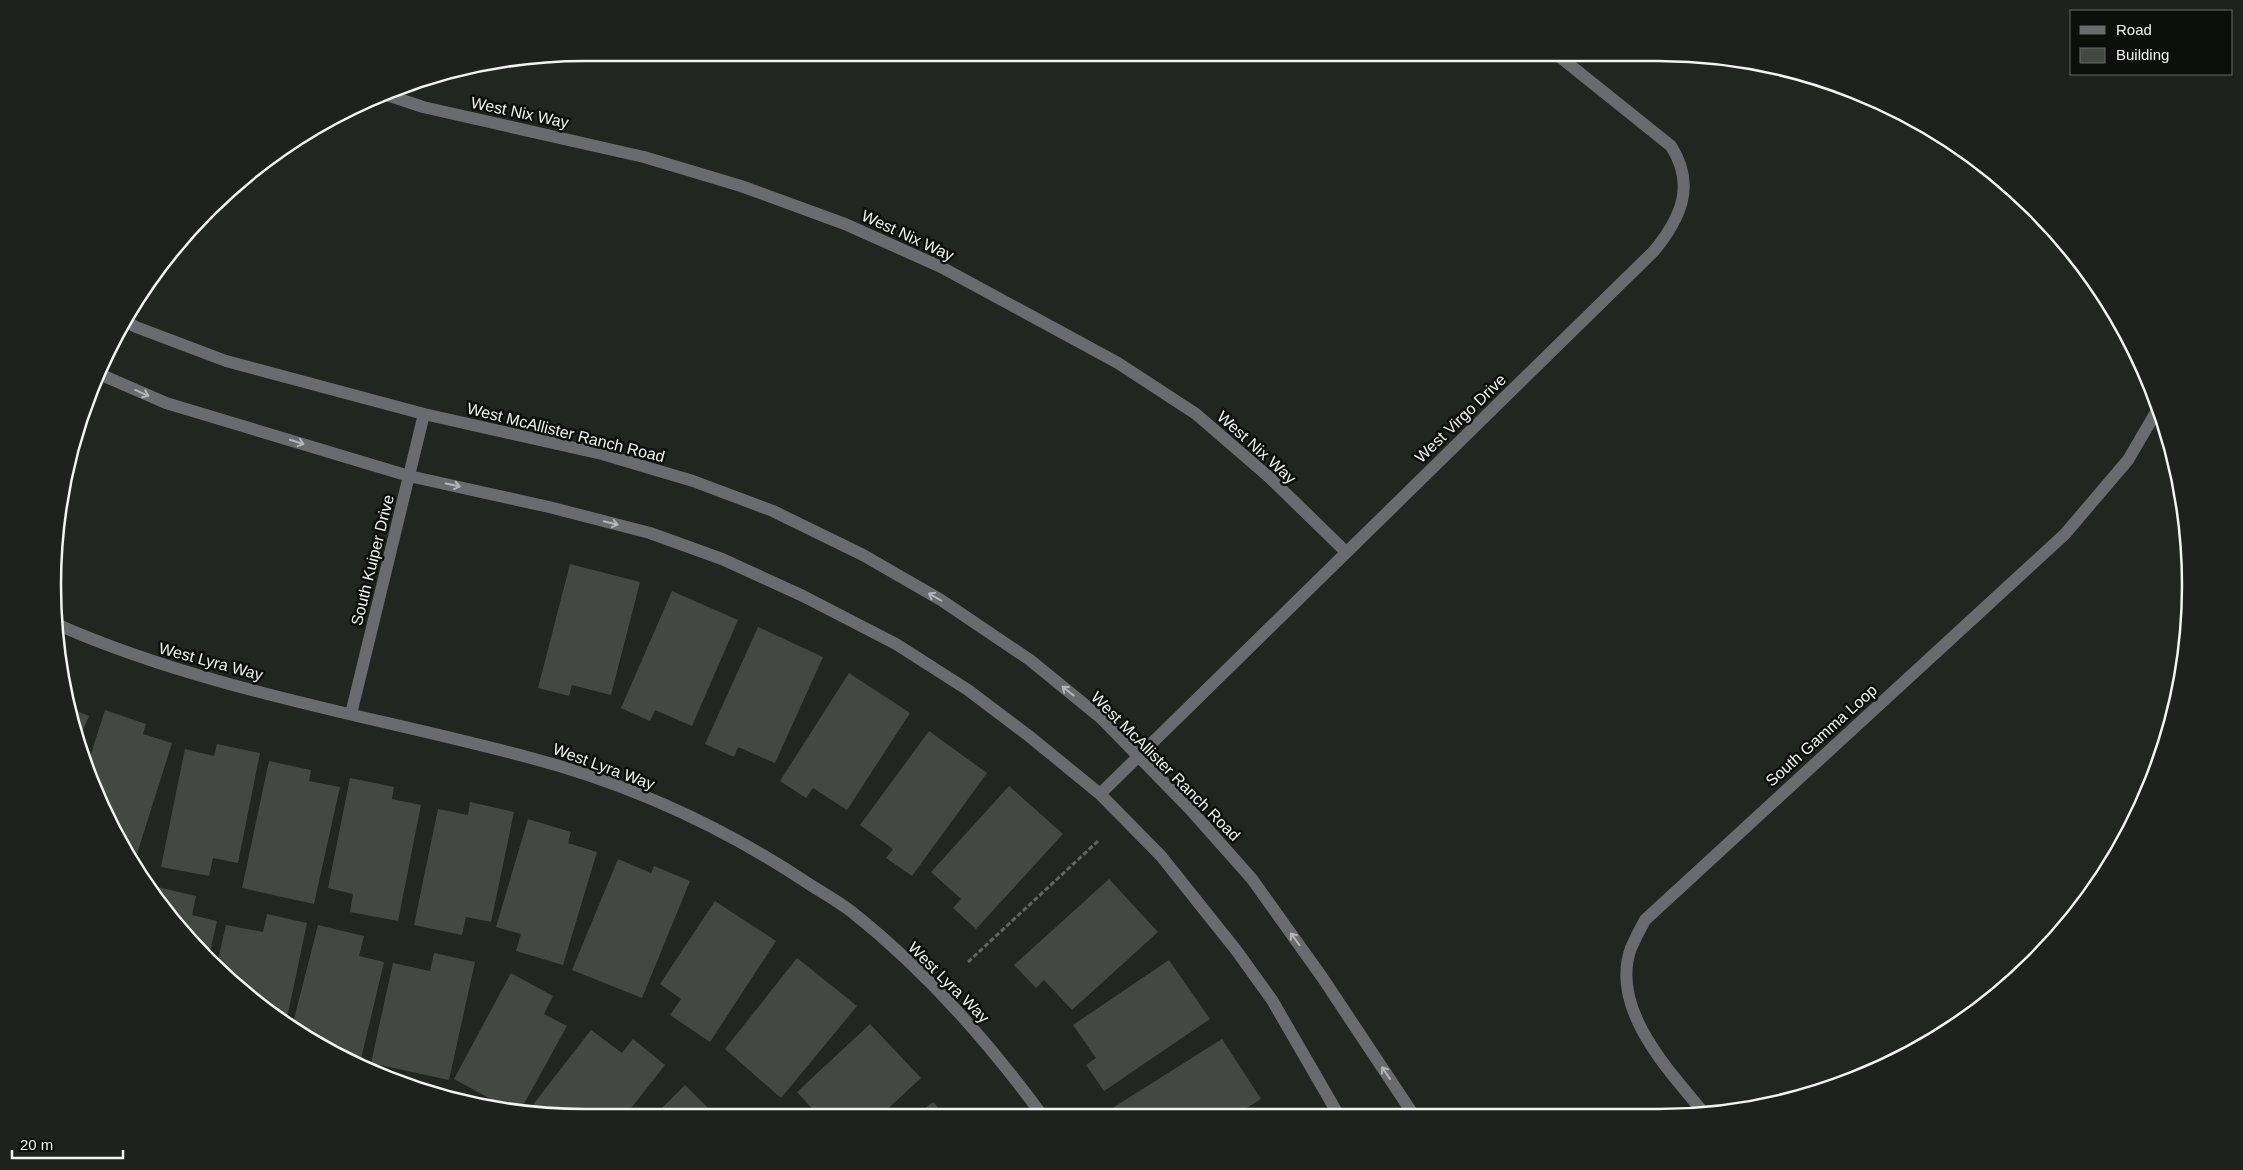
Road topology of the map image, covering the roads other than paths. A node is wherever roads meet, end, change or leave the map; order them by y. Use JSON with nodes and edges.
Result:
{"nodes":[{"id":1,"x":1565,"y":61,"type":"edge"},
{"id":2,"x":394,"y":97,"type":"edge"},
{"id":3,"x":130,"y":324,"type":"edge"},
{"id":4,"x":105,"y":376,"type":"edge"},
{"id":5,"x":424,"y":414,"type":"junction"},
{"id":6,"x":2154,"y":416,"type":"edge"},
{"id":7,"x":409,"y":476,"type":"junction"},
{"id":8,"x":1346,"y":552,"type":"junction"},
{"id":9,"x":63,"y":627,"type":"edge"},
{"id":10,"x":351,"y":714,"type":"junction"},
{"id":11,"x":1137,"y":756,"type":"junction"},
{"id":12,"x":1100,"y":794,"type":"junction"},
{"id":13,"x":1699,"y":1107,"type":"edge"},
{"id":14,"x":1037,"y":1109,"type":"edge"},
{"id":15,"x":1335,"y":1109,"type":"edge"},
{"id":16,"x":1410,"y":1109,"type":"edge"}],
"edges":[{"from":1,"to":8,"type":"street","name":"West Virgo Drive"},
{"from":2,"to":8,"type":"street","name":"West Nix Way"},
{"from":3,"to":5,"type":"street","name":"West McAllister Ranch Road"},
{"from":4,"to":7,"type":"street","one_way":true},
{"from":5,"to":7,"type":"street","name":"South Kuiper Drive"},
{"from":11,"to":5,"type":"street","name":"West McAllister Ranch Road","one_way":true},
{"from":6,"to":13,"type":"street","name":"South Gamma Loop"},
{"from":7,"to":10,"type":"street","name":"South Kuiper Drive"},
{"from":7,"to":12,"type":"street","one_way":true},
{"from":8,"to":11,"type":"street","name":"West Virgo Drive"},
{"from":9,"to":10,"type":"street","name":"West Lyra Way"},
{"from":10,"to":14,"type":"street","name":"West Lyra Way"},
{"from":11,"to":12,"type":"street","name":"West Virgo Drive"},
{"from":16,"to":11,"type":"street","name":"West McAllister Ranch Road","one_way":true},
{"from":12,"to":15,"type":"street"}]}
